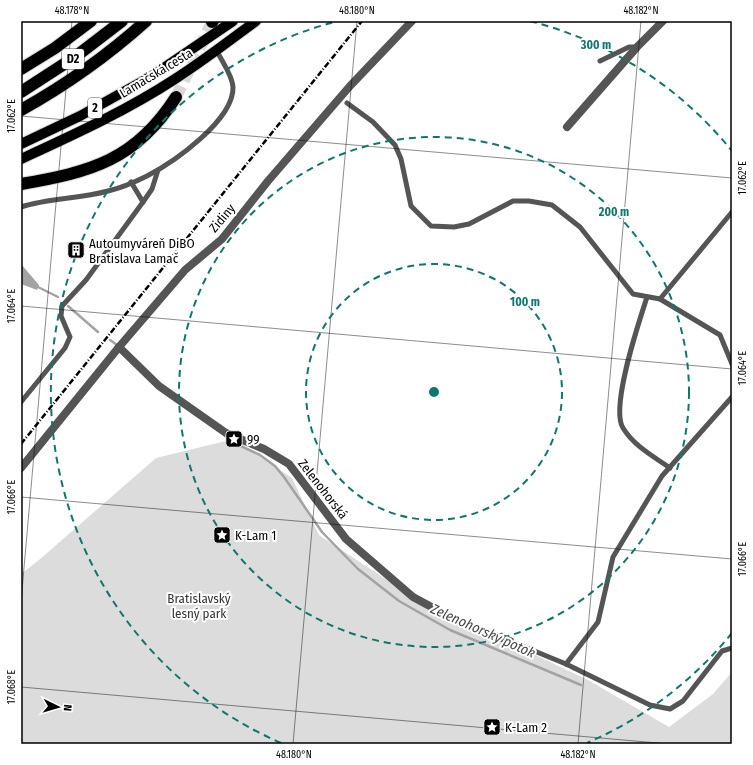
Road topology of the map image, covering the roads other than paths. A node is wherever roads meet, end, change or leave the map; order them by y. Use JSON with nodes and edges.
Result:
{"nodes":[{"id":1,"x":91,"y":21,"type":"edge"},
{"id":2,"x":122,"y":21,"type":"edge"},
{"id":3,"x":146,"y":21,"type":"edge"},
{"id":4,"x":232,"y":21,"type":"edge"},
{"id":5,"x":256,"y":21,"type":"edge"},
{"id":6,"x":412,"y":21,"type":"edge"},
{"id":7,"x":655,"y":21,"type":"edge"},
{"id":8,"x":663,"y":21,"type":"edge"},
{"id":9,"x":650,"y":34,"type":"junction"},
{"id":10,"x":637,"y":47,"type":"junction"},
{"id":11,"x":217,"y":51,"type":"junction"},
{"id":12,"x":600,"y":61,"type":"dead end"},
{"id":13,"x":21,"y":69,"type":"edge"},
{"id":14,"x":21,"y":92,"type":"edge"},
{"id":15,"x":176,"y":97,"type":"tunnel mouth"},
{"id":16,"x":347,"y":103,"type":"dead end"},
{"id":17,"x":21,"y":110,"type":"edge"},
{"id":18,"x":567,"y":127,"type":"dead end"},
{"id":19,"x":21,"y":144,"type":"edge"},
{"id":20,"x":21,"y":159,"type":"edge"},
{"id":21,"x":158,"y":170,"type":"junction"},
{"id":22,"x":131,"y":182,"type":"junction"},
{"id":23,"x":21,"y":184,"type":"edge"},
{"id":24,"x":143,"y":202,"type":"junction"},
{"id":25,"x":21,"y":207,"type":"edge"},
{"id":26,"x":732,"y":212,"type":"edge"},
{"id":27,"x":647,"y":297,"type":"junction"},
{"id":28,"x":660,"y":299,"type":"junction"},
{"id":29,"x":119,"y":347,"type":"junction"},
{"id":30,"x":732,"y":364,"type":"edge"},
{"id":31,"x":732,"y":397,"type":"edge"},
{"id":32,"x":21,"y":402,"type":"edge"},
{"id":33,"x":21,"y":468,"type":"edge"},
{"id":34,"x":670,"y":468,"type":"junction"},
{"id":35,"x":510,"y":640,"type":"joint"},
{"id":36,"x":732,"y":648,"type":"edge"},
{"id":37,"x":566,"y":664,"type":"junction"}],
"edges":[{"from":1,"to":13,"type":"highway"},
{"from":2,"to":14,"type":"highway","number":"D2"},
{"from":3,"to":17,"type":"highway","number":"D2"},
{"from":4,"to":19,"type":"main road","name":"Lamačská cesta","number":"2"},
{"from":5,"to":11,"type":"main road","name":"Lamačská cesta","number":"2"},
{"from":6,"to":29,"type":"street","name":"Zidiny"},
{"from":7,"to":9,"type":"street"},
{"from":8,"to":9,"type":"street"},
{"from":9,"to":10,"type":"street"},
{"from":10,"to":12,"type":"lane"},
{"from":10,"to":18,"type":"street"},
{"from":11,"to":20,"type":"main road","name":"Lamačská cesta","number":"2"},
{"from":11,"to":21,"type":"lane"},
{"from":15,"to":23,"type":"highway"},
{"from":16,"to":27,"type":"lane"},
{"from":21,"to":22,"type":"lane"},
{"from":21,"to":24,"type":"lane"},
{"from":22,"to":24,"type":"lane"},
{"from":22,"to":25,"type":"lane"},
{"from":24,"to":32,"type":"lane"},
{"from":26,"to":28,"type":"lane"},
{"from":27,"to":28,"type":"lane"},
{"from":27,"to":34,"type":"lane"},
{"from":28,"to":30,"type":"lane"},
{"from":29,"to":33,"type":"street","name":"Zidiny"},
{"from":29,"to":35,"type":"street","name":"Zelenohorská"},
{"from":31,"to":34,"type":"lane"},
{"from":34,"to":37,"type":"lane"},
{"from":35,"to":37,"type":"lane"},
{"from":36,"to":37,"type":"lane"}]}
